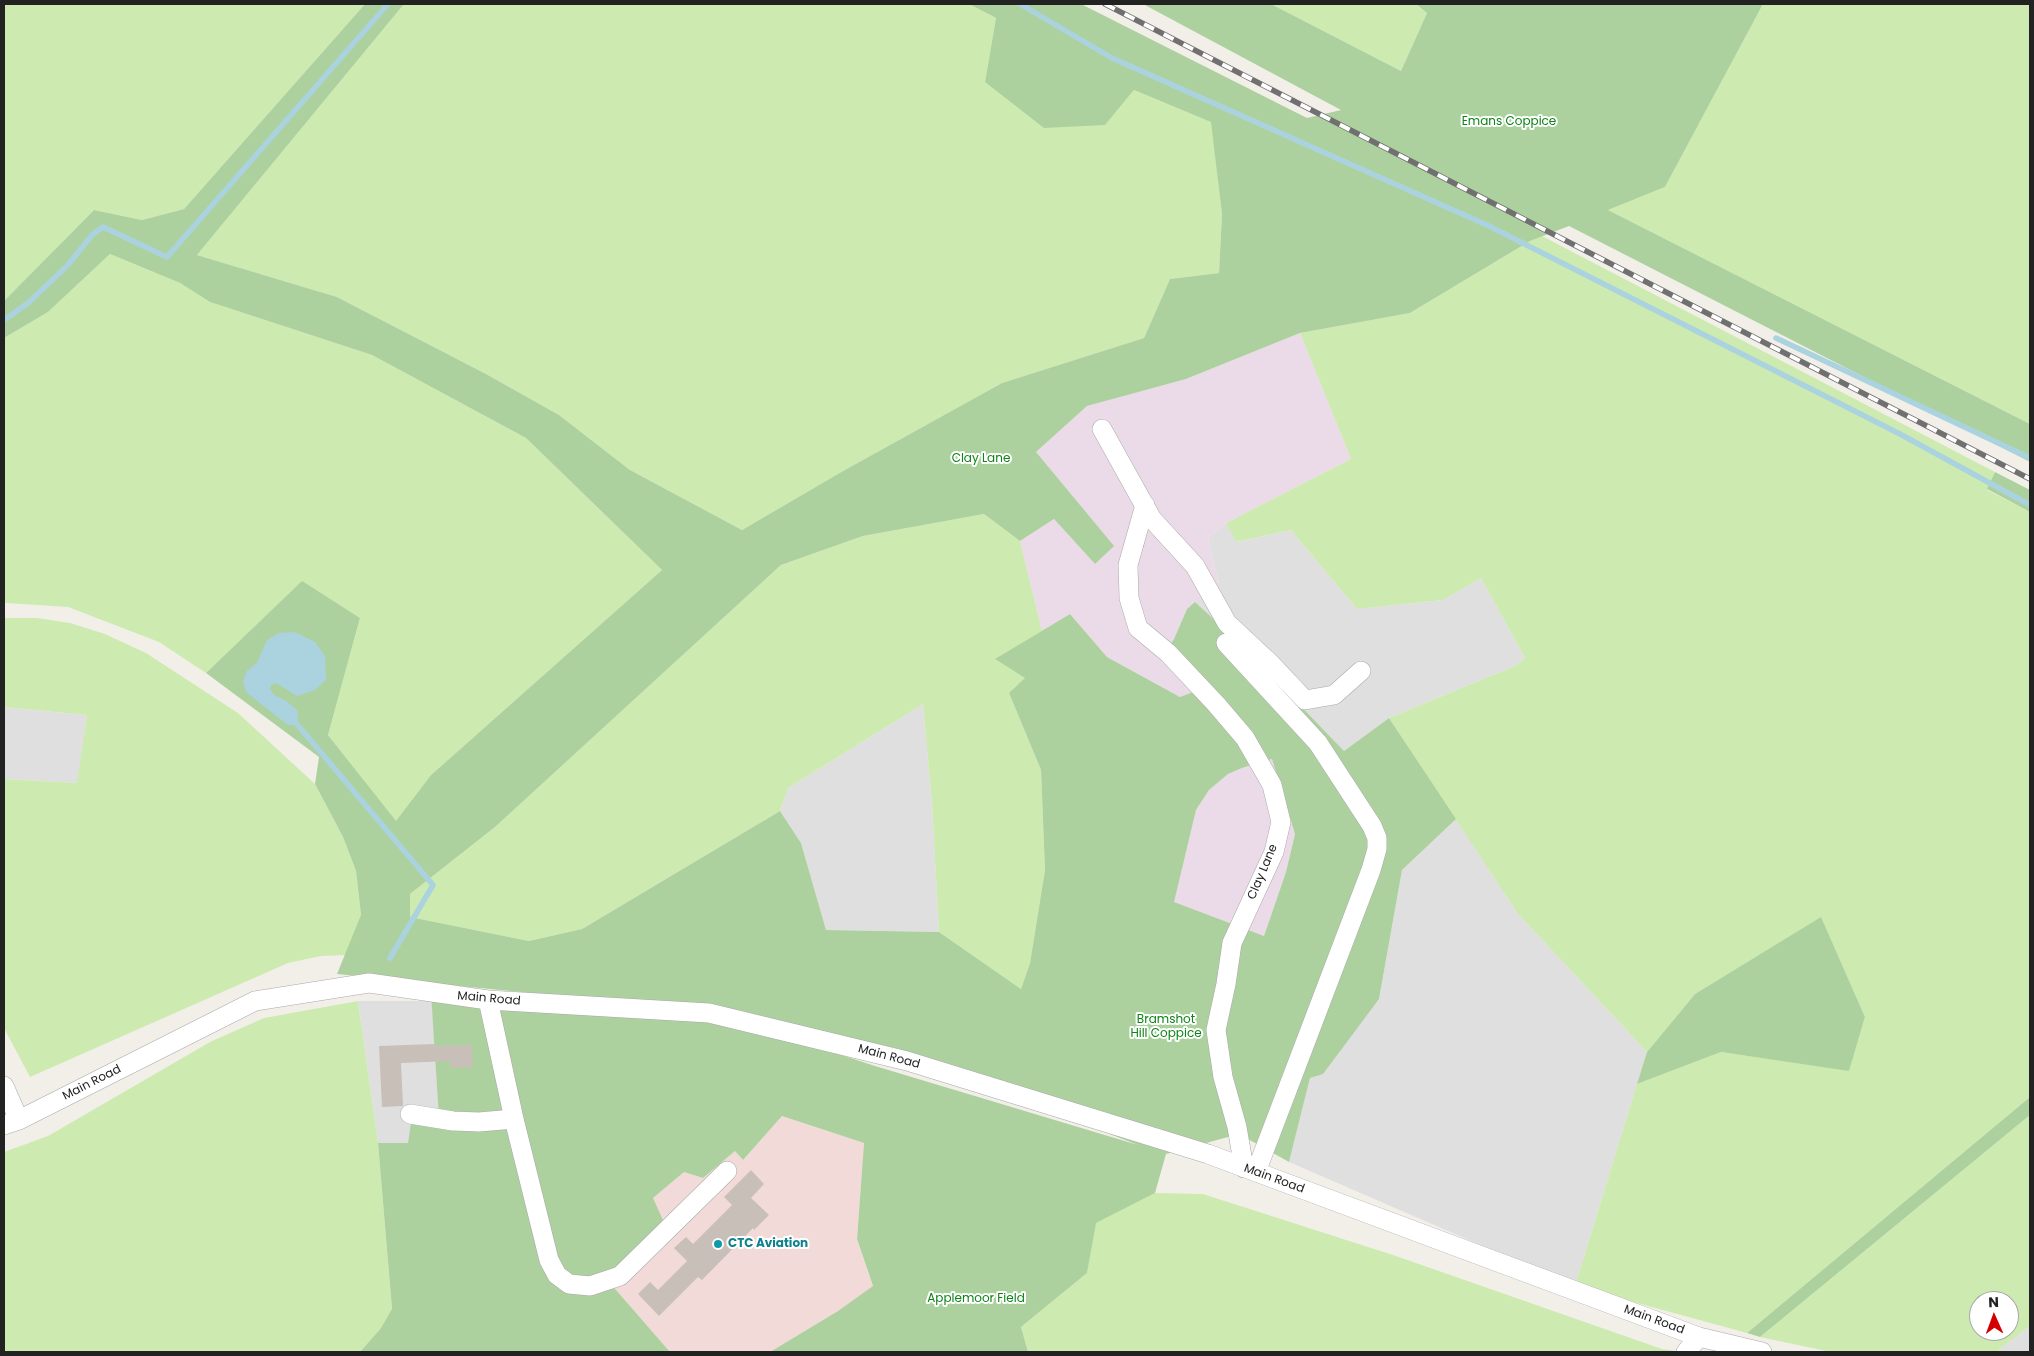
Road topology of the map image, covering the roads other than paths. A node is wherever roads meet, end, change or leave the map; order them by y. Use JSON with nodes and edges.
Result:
{"nodes":[{"id":1,"x":1102,"y":429,"type":"dead end"},
{"id":2,"x":1145,"y":505,"type":"junction"},
{"id":3,"x":1226,"y":644,"type":"dead end"},
{"id":4,"x":1361,"y":671,"type":"dead end"},
{"id":5,"x":488,"y":1000,"type":"junction"},
{"id":6,"x":4,"y":1086,"type":"edge"},
{"id":7,"x":410,"y":1114,"type":"dead end"},
{"id":8,"x":514,"y":1119,"type":"junction"},
{"id":9,"x":11,"y":1122,"type":"edge"},
{"id":10,"x":1250,"y":1170,"type":"junction"},
{"id":11,"x":727,"y":1171,"type":"dead end"},
{"id":12,"x":1699,"y":1337,"type":"junction"},
{"id":13,"x":1686,"y":1352,"type":"edge"},
{"id":14,"x":1762,"y":1352,"type":"edge"}],
"edges":[{"from":1,"to":2,"type":"street"},
{"from":2,"to":4,"type":"street"},
{"from":2,"to":10,"type":"street","name":"Clay Lane"},
{"from":3,"to":10,"type":"street"},
{"from":5,"to":8,"type":"street"},
{"from":5,"to":9,"type":"street","name":"Main Road"},
{"from":5,"to":10,"type":"street","name":"Main Road"},
{"from":6,"to":9,"type":"street"},
{"from":7,"to":8,"type":"street"},
{"from":8,"to":11,"type":"street"},
{"from":10,"to":12,"type":"street","name":"Main Road"},
{"from":12,"to":13,"type":"street"},
{"from":12,"to":14,"type":"street","name":"Main Road"}]}
